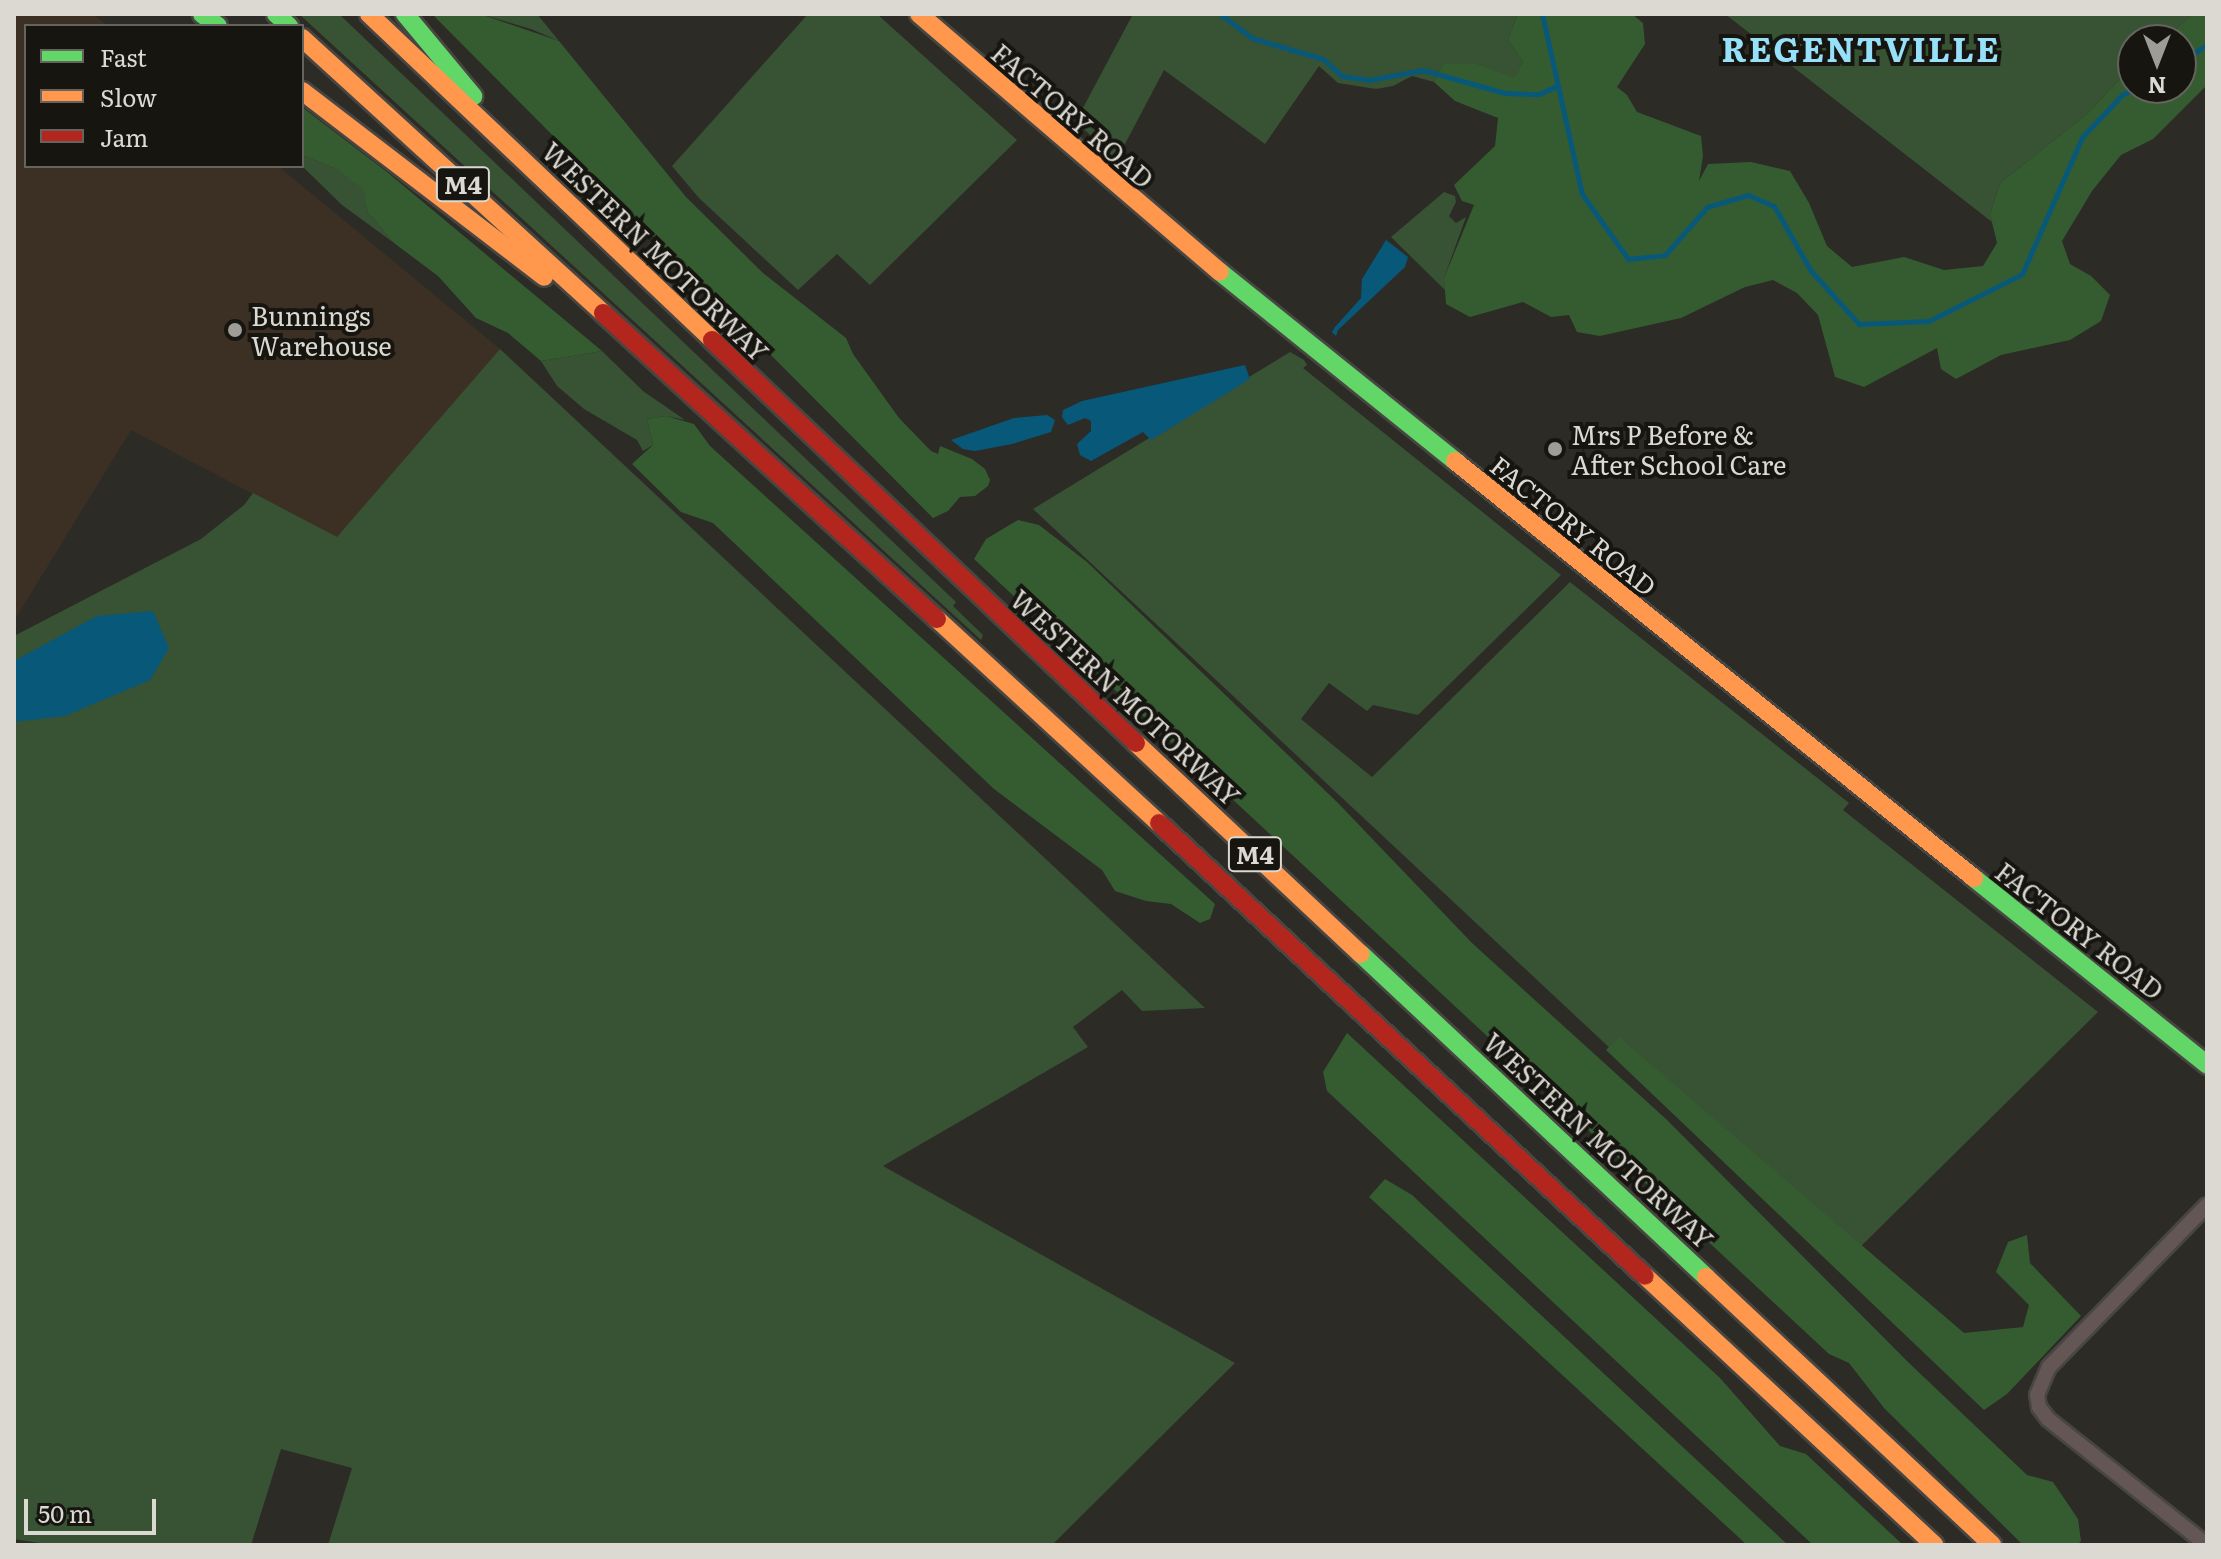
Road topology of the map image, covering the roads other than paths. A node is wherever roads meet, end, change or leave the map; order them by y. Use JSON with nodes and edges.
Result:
{"nodes":[{"id":1,"x":369,"y":14,"type":"edge"},
{"id":2,"x":405,"y":14,"type":"edge"},
{"id":3,"x":919,"y":14,"type":"edge"},
{"id":4,"x":304,"y":40,"type":"edge"},
{"id":5,"x":304,"y":93,"type":"edge"},
{"id":6,"x":521,"y":159,"type":"junction"},
{"id":7,"x":623,"y":331,"type":"junction"},
{"id":8,"x":2207,"y":1065,"type":"edge"},
{"id":9,"x":2207,"y":1205,"type":"edge"},
{"id":10,"x":1934,"y":1545,"type":"edge"},
{"id":11,"x":1992,"y":1545,"type":"edge"},
{"id":12,"x":2207,"y":1545,"type":"edge"}],
"edges":[{"from":1,"to":6,"type":"main road","name":"WESTERN MOTORWAY","number":"M4"},
{"from":2,"to":6,"type":"main road","number":"M4"},
{"from":3,"to":8,"type":"main road","name":"FACTORY ROAD"},
{"from":4,"to":7,"type":"main road","number":"M4"},
{"from":5,"to":7,"type":"main road"},
{"from":6,"to":11,"type":"main road","name":"WESTERN MOTORWAY","number":"M4"},
{"from":7,"to":10,"type":"main road","number":"M4"},
{"from":9,"to":12,"type":"street"}]}
